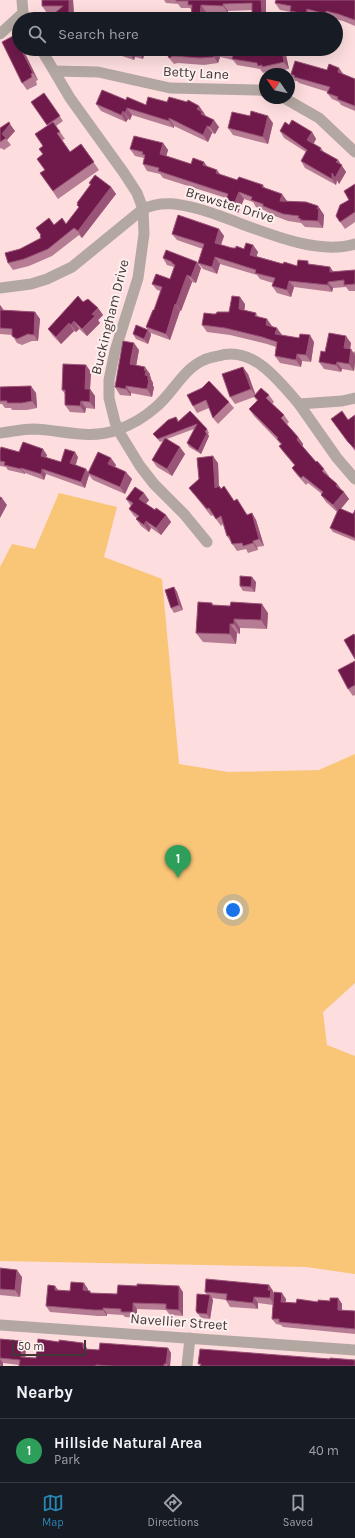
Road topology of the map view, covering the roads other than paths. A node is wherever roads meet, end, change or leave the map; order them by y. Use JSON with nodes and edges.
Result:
{"nodes":[{"id":1,"x":22,"y":0,"type":"edge"},
{"id":2,"x":24,"y":12,"type":"edge"},
{"id":3,"x":12,"y":25,"type":"edge"},
{"id":4,"x":0,"y":34,"type":"edge"},
{"id":5,"x":45,"y":56,"type":"edge"},
{"id":6,"x":55,"y":71,"type":"junction"},
{"id":7,"x":259,"y":90,"type":"edge"},
{"id":8,"x":294,"y":104,"type":"edge"},
{"id":9,"x":355,"y":152,"type":"edge"},
{"id":10,"x":143,"y":208,"type":"junction"},
{"id":11,"x":355,"y":244,"type":"edge"},
{"id":12,"x":0,"y":288,"type":"edge"},
{"id":13,"x":355,"y":398,"type":"edge"},
{"id":14,"x":299,"y":404,"type":"junction"},
{"id":15,"x":118,"y":430,"type":"junction"},
{"id":16,"x":0,"y":433,"type":"edge"},
{"id":17,"x":355,"y":479,"type":"edge"},
{"id":18,"x":207,"y":542,"type":"dead end"},
{"id":19,"x":0,"y":1325,"type":"edge"},
{"id":20,"x":190,"y":1338,"type":"junction"},
{"id":21,"x":355,"y":1350,"type":"edge"},
{"id":22,"x":187,"y":1366,"type":"edge"}],
"edges":[{"from":1,"to":2,"type":"street"},
{"from":3,"to":4,"type":"street"},
{"from":5,"to":6,"type":"street","name":"Buckingham Drive"},
{"from":6,"to":7,"type":"street","name":"Betty Lane"},
{"from":6,"to":10,"type":"street","name":"Buckingham Drive"},
{"from":8,"to":9,"type":"street"},
{"from":10,"to":11,"type":"street","name":"Brewster Drive"},
{"from":10,"to":12,"type":"street","name":"Brewster Drive"},
{"from":10,"to":15,"type":"street","name":"Buckingham Drive"},
{"from":13,"to":14,"type":"street"},
{"from":14,"to":15,"type":"street"},
{"from":14,"to":17,"type":"street"},
{"from":15,"to":16,"type":"street"},
{"from":15,"to":18,"type":"street","name":"Buckingham Drive"},
{"from":19,"to":20,"type":"street","name":"Navellier Street"},
{"from":20,"to":21,"type":"street","name":"Navellier Street"},
{"from":20,"to":22,"type":"street"}]}
